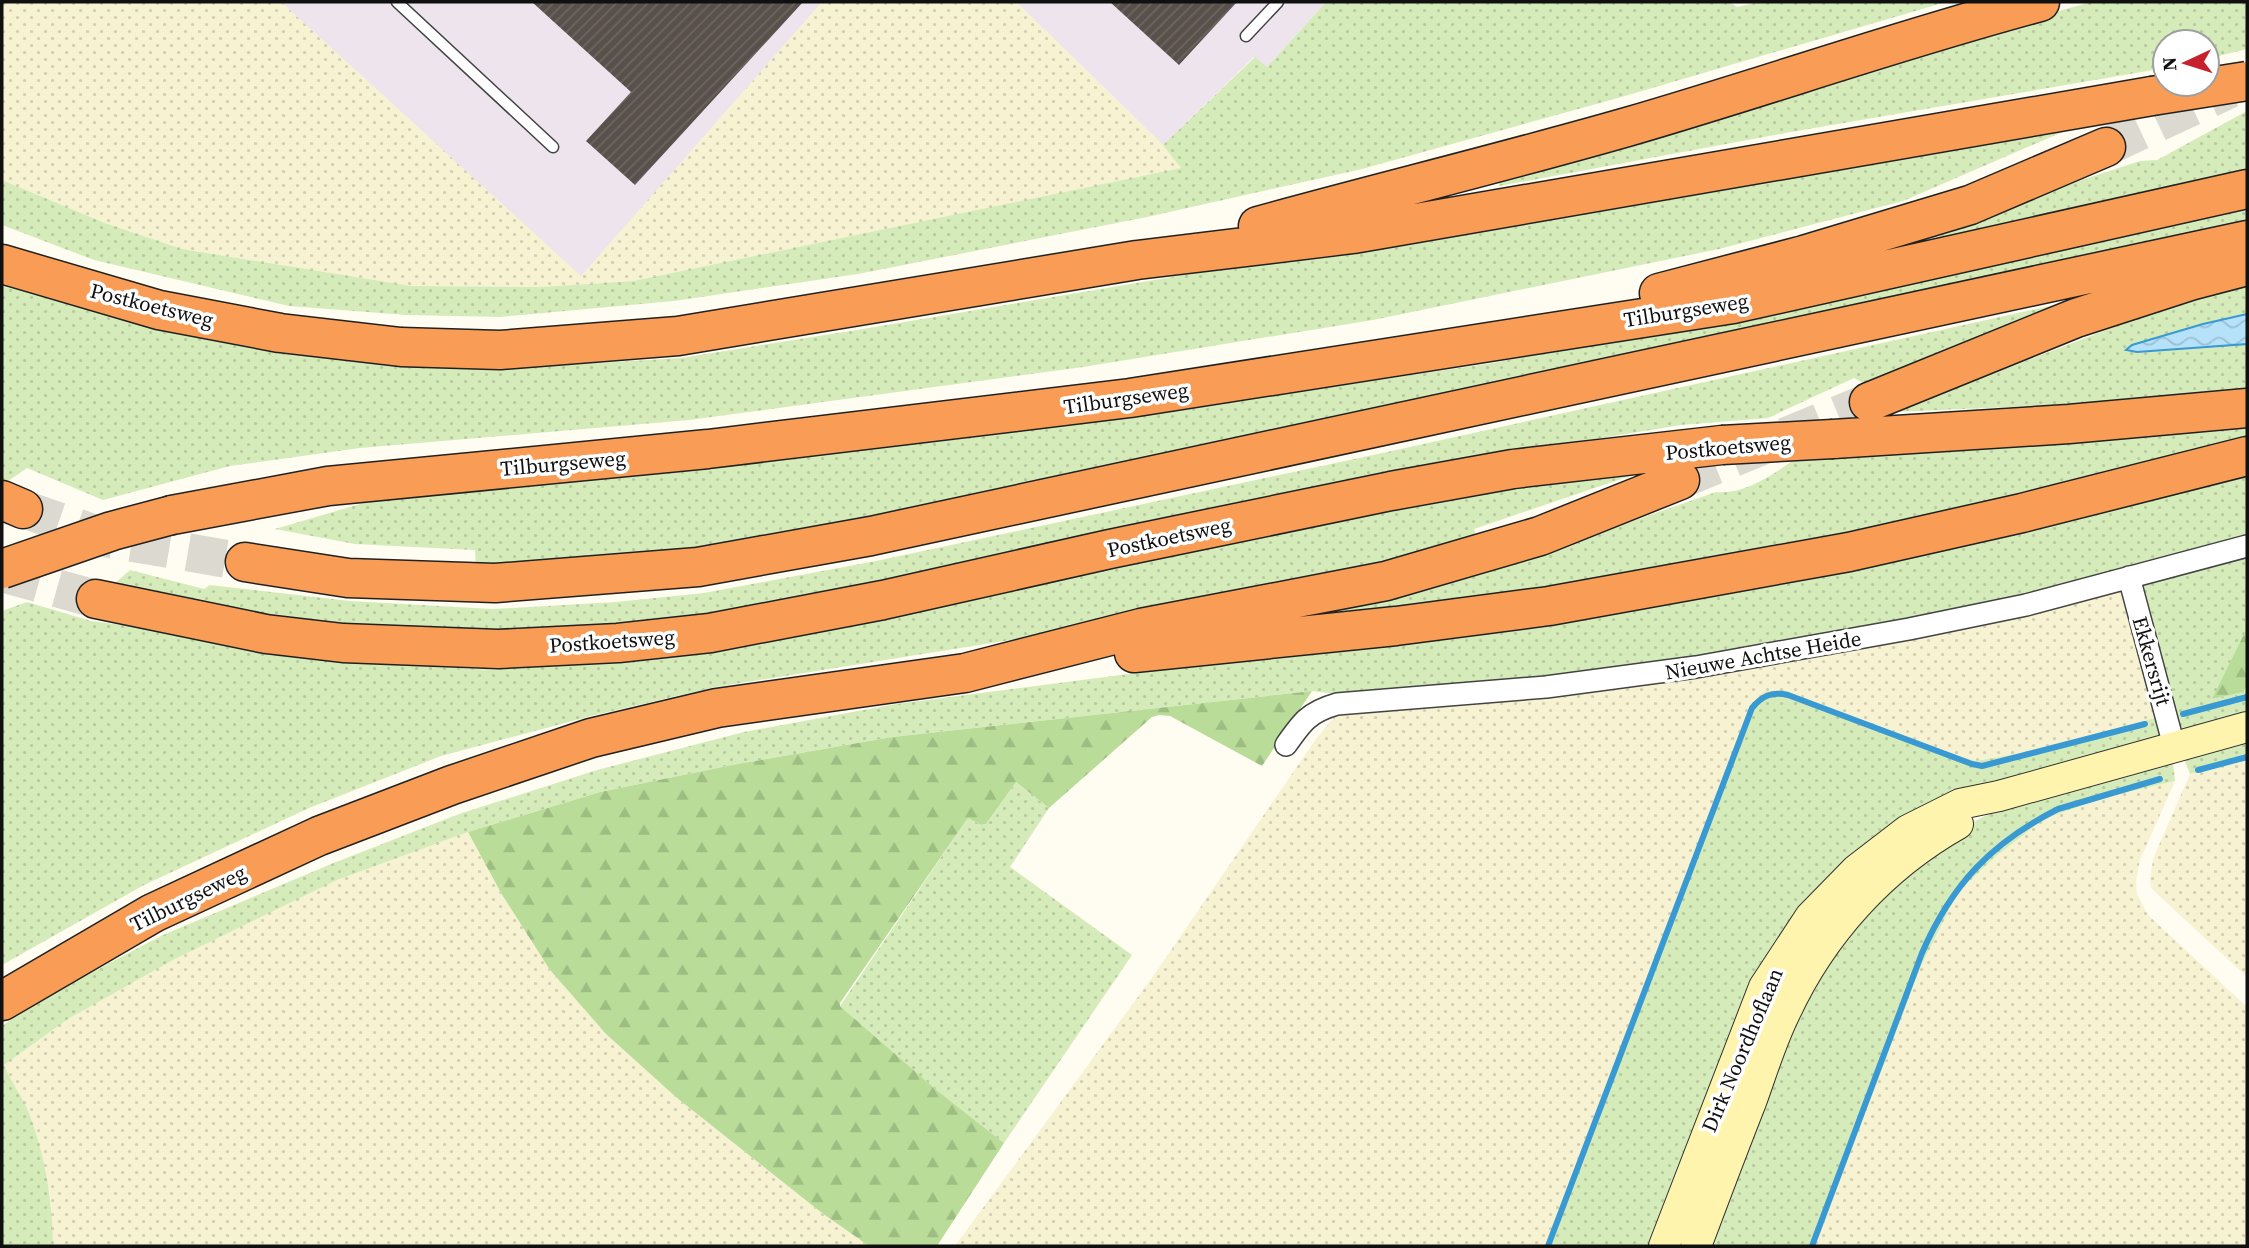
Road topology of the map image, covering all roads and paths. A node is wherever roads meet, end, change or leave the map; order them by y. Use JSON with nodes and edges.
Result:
{"nodes":[{"id":1,"x":397,"y":2,"type":"edge"},
{"id":2,"x":1278,"y":2,"type":"edge"},
{"id":3,"x":2040,"y":2,"type":"edge"},
{"id":4,"x":1246,"y":36,"type":"dead end"},
{"id":5,"x":2247,"y":82,"type":"edge"},
{"id":6,"x":2106,"y":147,"type":"tunnel mouth"},
{"id":7,"x":553,"y":148,"type":"dead end"},
{"id":8,"x":2247,"y":189,"type":"edge"},
{"id":9,"x":2247,"y":240,"type":"edge"},
{"id":10,"x":1137,"y":260,"type":"junction"},
{"id":11,"x":2,"y":264,"type":"edge"},
{"id":12,"x":2247,"y":266,"type":"edge"},
{"id":13,"x":1453,"y":347,"type":"junction"},
{"id":14,"x":1869,"y":402,"type":"tunnel mouth"},
{"id":15,"x":2247,"y":408,"type":"edge"},
{"id":16,"x":2247,"y":456,"type":"edge"},
{"id":17,"x":1680,"y":480,"type":"tunnel mouth"},
{"id":18,"x":2247,"y":546,"type":"edge"},
{"id":19,"x":245,"y":562,"type":"tunnel mouth"},
{"id":20,"x":2,"y":569,"type":"edge"},
{"id":21,"x":2129,"y":577,"type":"junction"},
{"id":22,"x":96,"y":599,"type":"tunnel mouth"},
{"id":23,"x":965,"y":673,"type":"junction"},
{"id":24,"x":2247,"y":727,"type":"edge"},
{"id":25,"x":1286,"y":745,"type":"dead end"},
{"id":26,"x":2174,"y":746,"type":"junction"},
{"id":27,"x":1999,"y":796,"type":"junction"},
{"id":28,"x":2,"y":1001,"type":"edge"},
{"id":29,"x":1664,"y":1246,"type":"edge"},
{"id":30,"x":1696,"y":1246,"type":"edge"}],
"edges":[{"from":1,"to":7,"type":"lane"},
{"from":2,"to":4,"type":"lane"},
{"from":3,"to":10,"type":"highway","name":"Postkoetsweg"},
{"from":5,"to":10,"type":"highway","name":"Postkoetsweg","bridge":true},
{"from":6,"to":13,"type":"highway"},
{"from":8,"to":13,"type":"highway","name":"Tilburgseweg"},
{"from":9,"to":19,"type":"highway"},
{"from":10,"to":11,"type":"highway","name":"Postkoetsweg"},
{"from":12,"to":14,"type":"highway"},
{"from":13,"to":20,"type":"highway","name":"Tilburgseweg","bridge":true},
{"from":15,"to":22,"type":"highway","name":"Postkoetsweg","bridge":true},
{"from":16,"to":23,"type":"highway"},
{"from":17,"to":23,"type":"highway","name":"Tilburgseweg"},
{"from":18,"to":21,"type":"street","name":"Nieuwe Achtse Heide"},
{"from":21,"to":25,"type":"street","name":"Nieuwe Achtse Heide"},
{"from":21,"to":26,"type":"street","name":"Ekkersrijt"},
{"from":23,"to":28,"type":"highway","name":"Tilburgseweg"},
{"from":24,"to":26,"type":"street","name":"Dirk Noordhoflaan"},
{"from":26,"to":27,"type":"street","name":"Dirk Noordhoflaan"},
{"from":27,"to":29,"type":"street","name":"Dirk Noordhoflaan"},
{"from":27,"to":30,"type":"street","name":"Dirk Noordhoflaan"}]}
